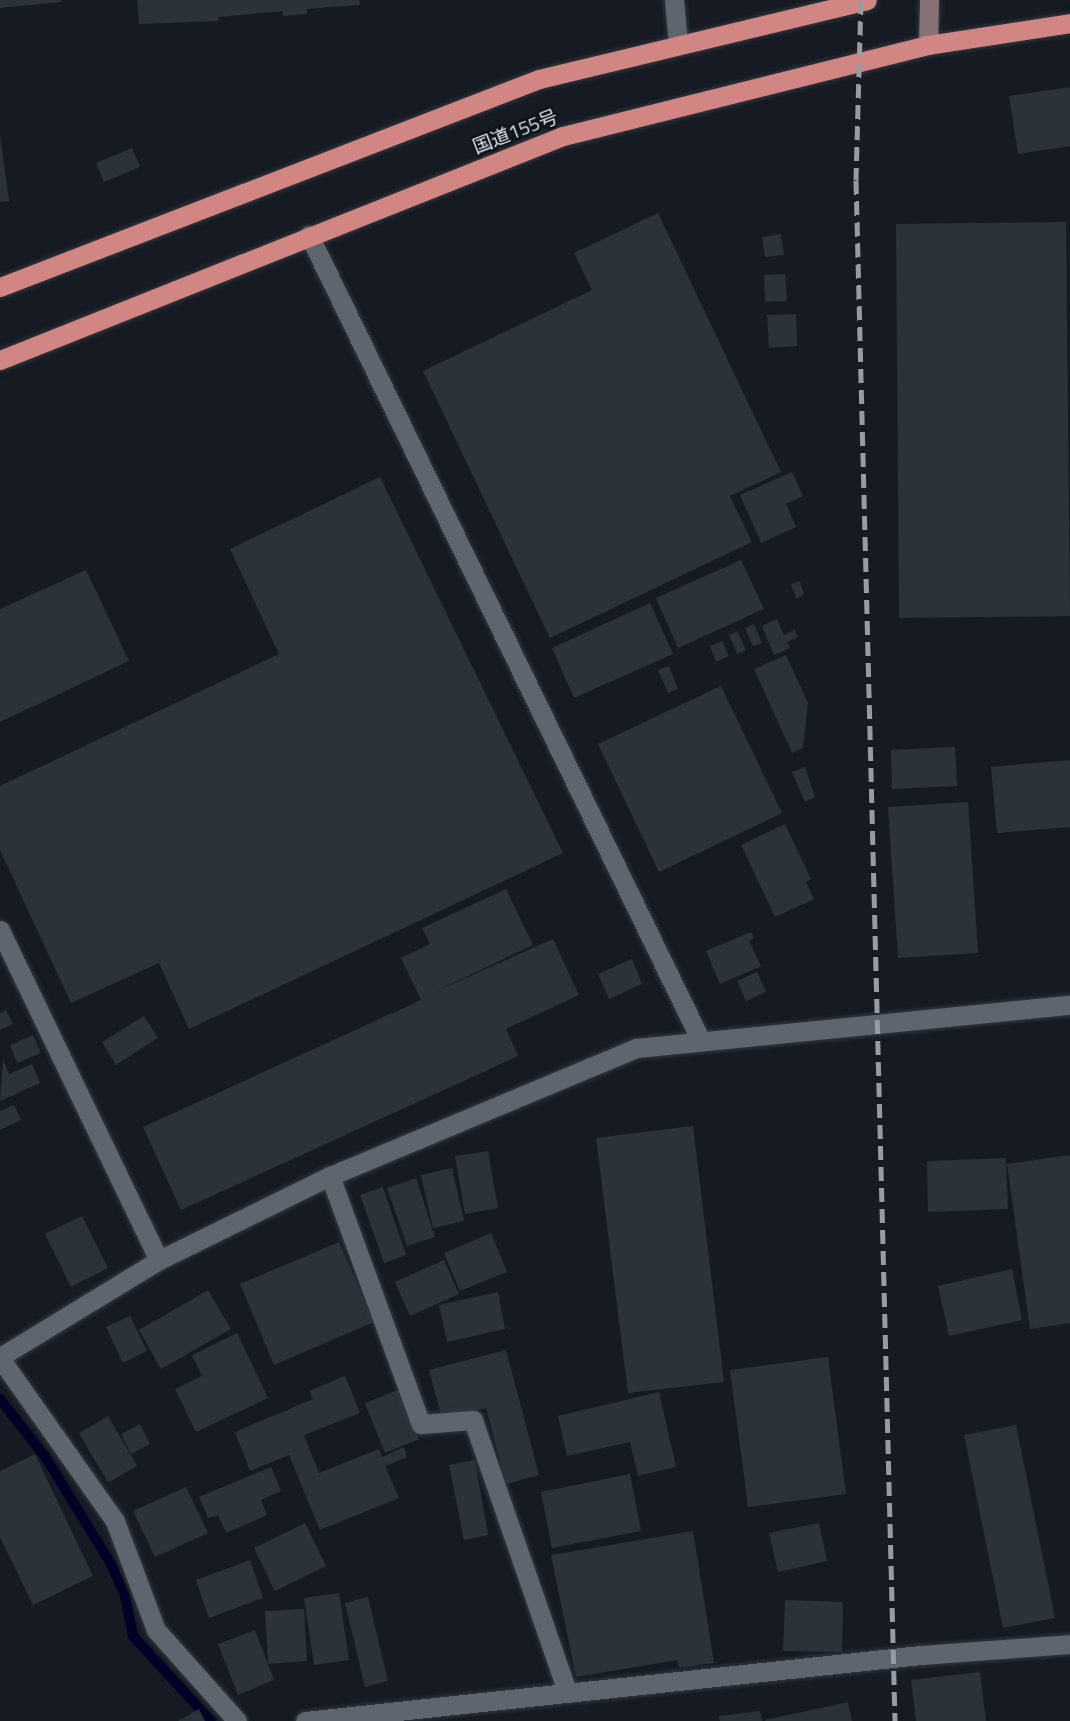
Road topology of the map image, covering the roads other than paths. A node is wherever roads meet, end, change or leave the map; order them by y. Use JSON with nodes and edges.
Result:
{"nodes":[{"id":1,"x":674,"y":0,"type":"edge"},
{"id":2,"x":867,"y":0,"type":"edge"},
{"id":3,"x":929,"y":0,"type":"edge"},
{"id":4,"x":1070,"y":23,"type":"edge"},
{"id":5,"x":678,"y":43,"type":"junction"},
{"id":6,"x":928,"y":45,"type":"junction"},
{"id":7,"x":309,"y":235,"type":"junction"},
{"id":8,"x":0,"y":287,"type":"edge"},
{"id":9,"x":0,"y":360,"type":"edge"},
{"id":10,"x":0,"y":930,"type":"edge"},
{"id":11,"x":1070,"y":1005,"type":"edge"},
{"id":12,"x":701,"y":1041,"type":"junction"},
{"id":13,"x":330,"y":1176,"type":"junction"},
{"id":14,"x":159,"y":1260,"type":"junction"},
{"id":15,"x":0,"y":1358,"type":"edge"},
{"id":16,"x":1070,"y":1644,"type":"edge"},
{"id":17,"x":567,"y":1691,"type":"junction"},
{"id":18,"x":237,"y":1721,"type":"edge"},
{"id":19,"x":305,"y":1721,"type":"edge"}],
"edges":[{"from":1,"to":5,"type":"street"},
{"from":2,"to":5,"type":"highway","name":"国道155号"},
{"from":3,"to":6,"type":"main road"},
{"from":4,"to":6,"type":"highway","name":"国道155号"},
{"from":5,"to":8,"type":"highway","name":"国道155号"},
{"from":6,"to":7,"type":"highway","name":"国道155号"},
{"from":7,"to":9,"type":"highway","name":"国道155号"},
{"from":7,"to":12,"type":"street"},
{"from":10,"to":14,"type":"street"},
{"from":11,"to":12,"type":"street"},
{"from":12,"to":13,"type":"street"},
{"from":13,"to":14,"type":"street"},
{"from":13,"to":17,"type":"street"},
{"from":14,"to":15,"type":"street"},
{"from":15,"to":18,"type":"street"},
{"from":16,"to":17,"type":"street"},
{"from":17,"to":19,"type":"street"}]}
